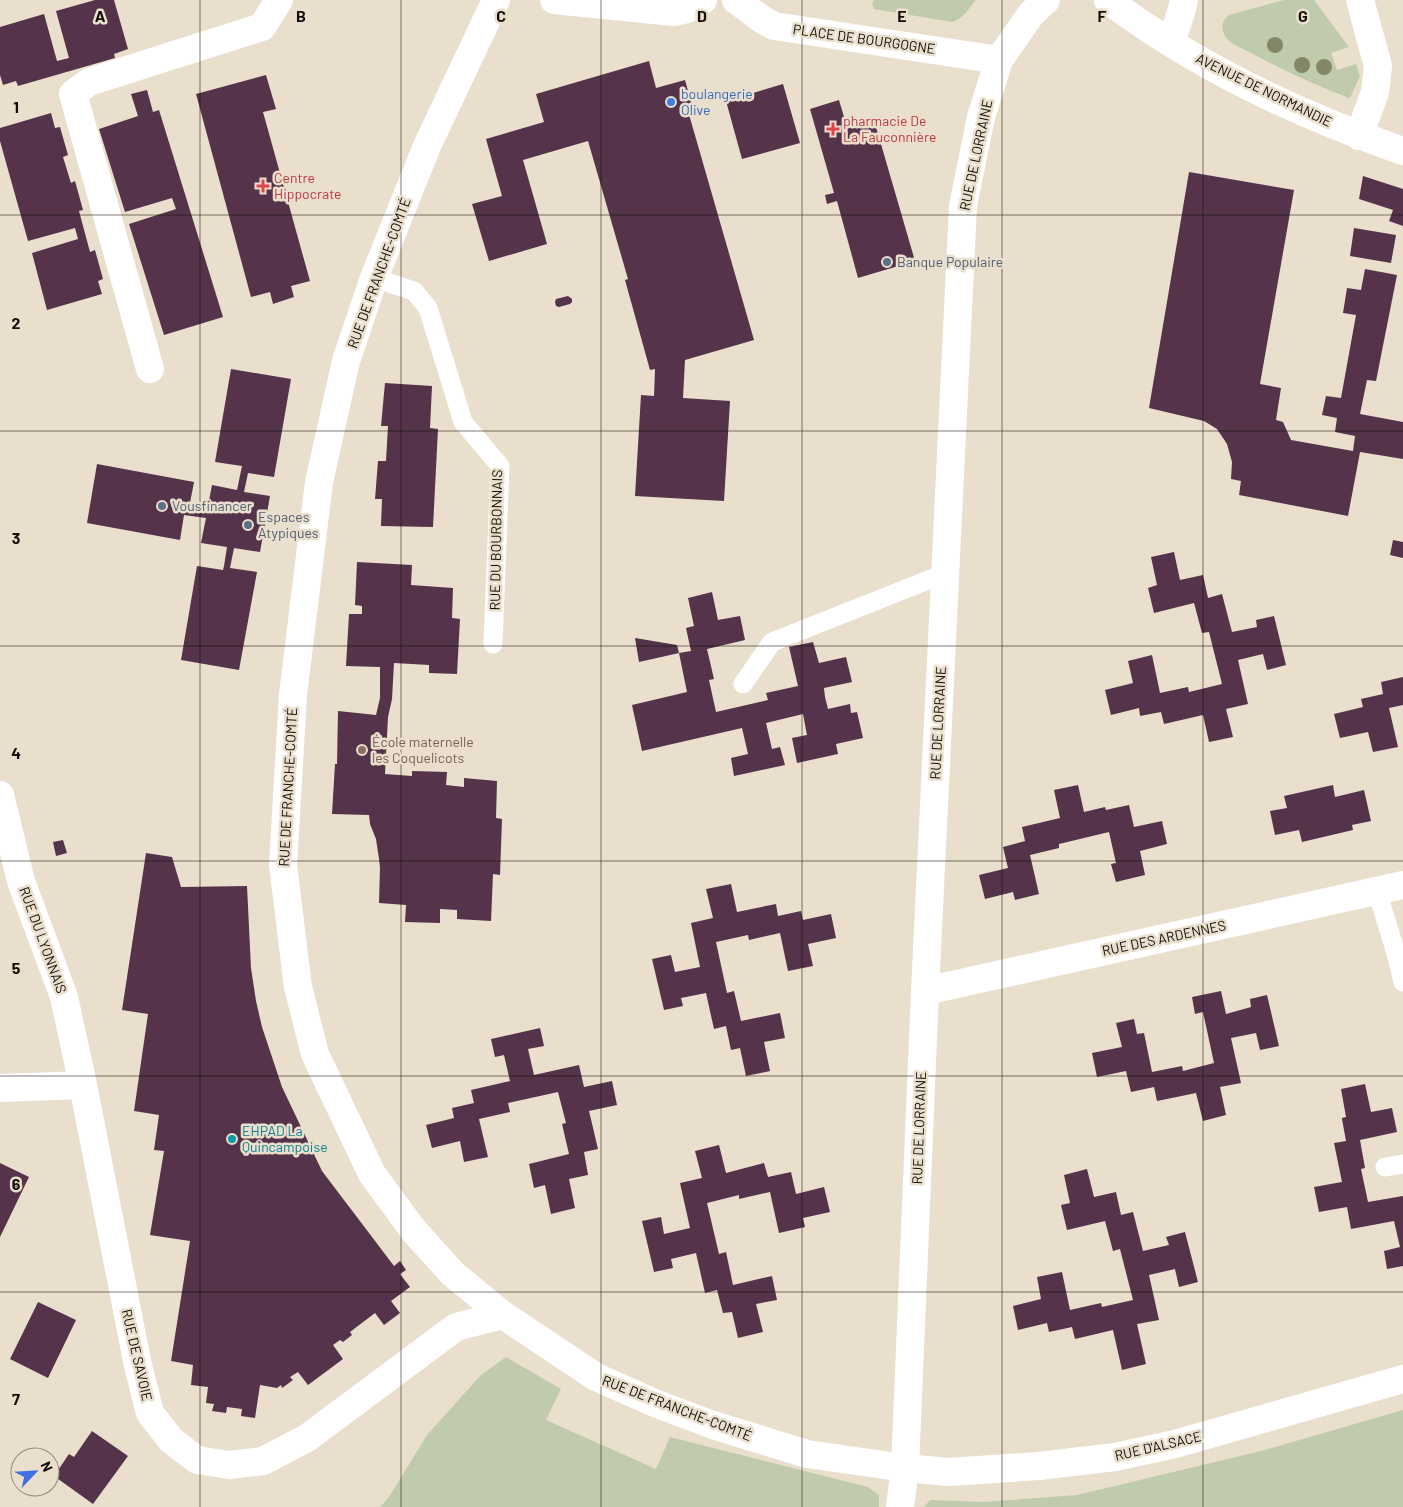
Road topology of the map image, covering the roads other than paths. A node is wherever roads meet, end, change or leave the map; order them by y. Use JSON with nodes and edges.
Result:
{"nodes":[{"id":1,"x":279,"y":0,"type":"edge"},
{"id":2,"x":496,"y":0,"type":"edge"},
{"id":3,"x":554,"y":0,"type":"edge"},
{"id":4,"x":703,"y":0,"type":"edge"},
{"id":5,"x":736,"y":0,"type":"edge"},
{"id":6,"x":1046,"y":0,"type":"edge"},
{"id":7,"x":1108,"y":0,"type":"edge"},
{"id":8,"x":1184,"y":0,"type":"edge"},
{"id":9,"x":1360,"y":0,"type":"edge"},
{"id":10,"x":1171,"y":43,"type":"junction"},
{"id":11,"x":999,"y":60,"type":"junction"},
{"id":12,"x":1359,"y":136,"type":"junction"},
{"id":13,"x":1403,"y":151,"type":"edge"},
{"id":14,"x":374,"y":278,"type":"junction"},
{"id":15,"x":150,"y":369,"type":"dead end"},
{"id":16,"x":946,"y":573,"type":"junction"},
{"id":17,"x":493,"y":644,"type":"dead end"},
{"id":18,"x":743,"y":684,"type":"dead end"},
{"id":19,"x":0,"y":795,"type":"edge"},
{"id":20,"x":1390,"y":888,"type":"edge"},
{"id":21,"x":1403,"y":982,"type":"edge"},
{"id":22,"x":925,"y":990,"type":"junction"},
{"id":23,"x":83,"y":1085,"type":"junction"},
{"id":24,"x":0,"y":1088,"type":"edge"},
{"id":25,"x":503,"y":1315,"type":"junction"},
{"id":26,"x":1403,"y":1379,"type":"edge"},
{"id":27,"x":905,"y":1468,"type":"junction"},
{"id":28,"x":900,"y":1507,"type":"edge"}],
"edges":[{"from":1,"to":15,"type":"street"},
{"from":2,"to":14,"type":"street","name":"RUE DE FRANCHE-COMTÉ"},
{"from":3,"to":4,"type":"street"},
{"from":5,"to":11,"type":"street","name":"PLACE DE BOURGOGNE"},
{"from":6,"to":11,"type":"street","name":"RUE DE LORRAINE"},
{"from":7,"to":10,"type":"street","name":"AVENUE DE NORMANDIE"},
{"from":8,"to":10,"type":"street"},
{"from":9,"to":12,"type":"street"},
{"from":10,"to":12,"type":"street","name":"AVENUE DE NORMANDIE"},
{"from":11,"to":16,"type":"street","name":"RUE DE LORRAINE"},
{"from":12,"to":13,"type":"street","name":"AVENUE DE NORMANDIE"},
{"from":14,"to":17,"type":"lane","name":"RUE DU BOURBONNAIS"},
{"from":14,"to":25,"type":"street","name":"RUE DE FRANCHE-COMTÉ"},
{"from":16,"to":18,"type":"lane"},
{"from":16,"to":22,"type":"street","name":"RUE DE LORRAINE"},
{"from":19,"to":23,"type":"street","name":"RUE DU LYONNAIS"},
{"from":20,"to":21,"type":"lane"},
{"from":20,"to":22,"type":"street","name":"RUE DES ARDENNES"},
{"from":22,"to":27,"type":"street","name":"RUE DE LORRAINE"},
{"from":23,"to":24,"type":"street"},
{"from":23,"to":25,"type":"street","name":"RUE DE SAVOIE"},
{"from":25,"to":27,"type":"street","name":"RUE DE FRANCHE-COMTÉ"},
{"from":26,"to":27,"type":"street","name":"RUE D'ALSACE"},
{"from":27,"to":28,"type":"street","name":"RUE DE LORRAINE"}]}
